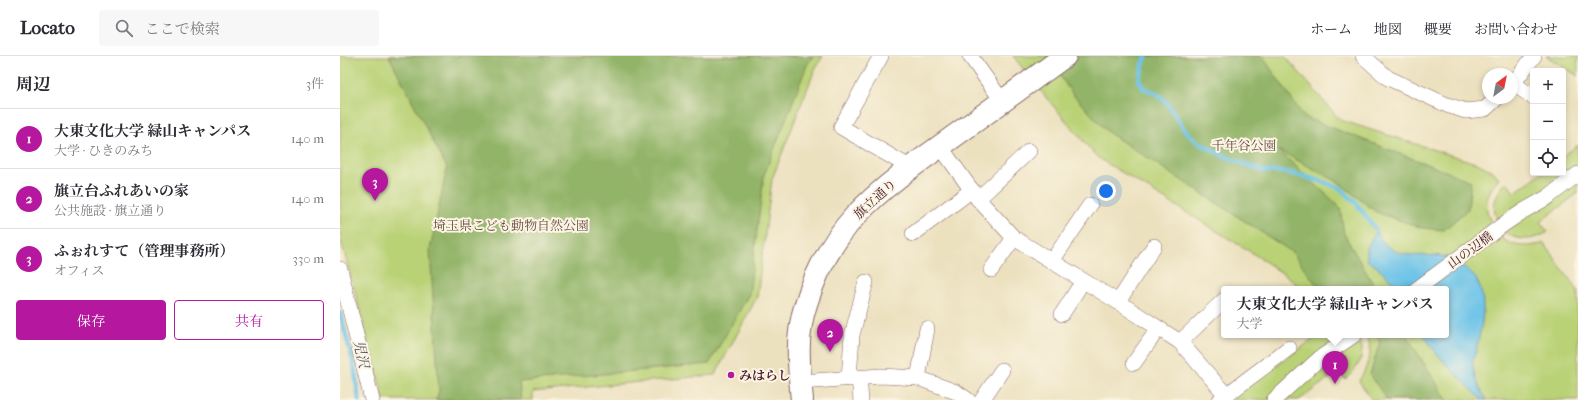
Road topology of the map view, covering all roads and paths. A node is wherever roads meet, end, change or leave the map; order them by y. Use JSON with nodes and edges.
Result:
{"nodes":[{"id":1,"x":881,"y":56,"type":"edge"},
{"id":2,"x":970,"y":56,"type":"edge"},
{"id":3,"x":1363,"y":56,"type":"edge"},
{"id":4,"x":1534,"y":56,"type":"edge"},
{"id":5,"x":1060,"y":60,"type":"edge"},
{"id":6,"x":1518,"y":77,"type":"edge"},
{"id":7,"x":1518,"y":87,"type":"edge"},
{"id":8,"x":1530,"y":95,"type":"edge"},
{"id":9,"x":1003,"y":102,"type":"junction"},
{"id":10,"x":1490,"y":104,"type":"edge"},
{"id":11,"x":940,"y":146,"type":"junction"},
{"id":12,"x":1029,"y":151,"type":"dead end"},
{"id":13,"x":911,"y":168,"type":"junction"},
{"id":14,"x":1578,"y":174,"type":"edge"},
{"id":15,"x":975,"y":194,"type":"junction"},
{"id":16,"x":1090,"y":205,"type":"dead end"},
{"id":17,"x":913,"y":234,"type":"dead end"},
{"id":18,"x":1014,"y":238,"type":"junction"},
{"id":19,"x":1154,"y":246,"type":"dead end"},
{"id":20,"x":1052,"y":261,"type":"junction"},
{"id":21,"x":340,"y":269,"type":"edge"},
{"id":22,"x":991,"y":270,"type":"dead end"},
{"id":23,"x":1083,"y":281,"type":"junction"},
{"id":24,"x":866,"y":282,"type":"dead end"},
{"id":25,"x":1421,"y":286,"type":"edge"},
{"id":26,"x":1118,"y":302,"type":"junction"},
{"id":27,"x":1221,"y":303,"type":"edge"},
{"id":28,"x":1062,"y":314,"type":"dead end"},
{"id":29,"x":927,"y":329,"type":"dead end"},
{"id":30,"x":1158,"y":329,"type":"junction"},
{"id":31,"x":1350,"y":338,"type":"edge"},
{"id":32,"x":1180,"y":342,"type":"junction"},
{"id":33,"x":1289,"y":348,"type":"dead end"},
{"id":34,"x":1134,"y":363,"type":"dead end"},
{"id":35,"x":1002,"y":370,"type":"dead end"},
{"id":36,"x":854,"y":378,"type":"junction"},
{"id":37,"x":918,"y":378,"type":"junction"},
{"id":38,"x":801,"y":391,"type":"edge"},
{"id":39,"x":959,"y":397,"type":"edge"},
{"id":40,"x":1223,"y":398,"type":"edge"},
{"id":41,"x":372,"y":400,"type":"edge"},
{"id":42,"x":860,"y":400,"type":"edge"},
{"id":43,"x":982,"y":400,"type":"edge"},
{"id":44,"x":1274,"y":400,"type":"edge"}],
"edges":[{"from":1,"to":13,"type":"street"},
{"from":2,"to":9,"type":"street"},
{"from":3,"to":10,"type":"street"},
{"from":4,"to":6,"type":"street"},
{"from":5,"to":9,"type":"street","name":"旗立通り"},
{"from":7,"to":8,"type":"street"},
{"from":9,"to":11,"type":"street","name":"旗立通り"},
{"from":11,"to":13,"type":"street","name":"旗立通り"},
{"from":11,"to":15,"type":"street"},
{"from":12,"to":15,"type":"street"},
{"from":13,"to":38,"type":"street","name":"旗立通り"},
{"from":14,"to":25,"type":"street","name":"山の辺橋"},
{"from":15,"to":17,"type":"street"},
{"from":15,"to":18,"type":"street"},
{"from":16,"to":20,"type":"street"},
{"from":18,"to":20,"type":"street"},
{"from":18,"to":22,"type":"street"},
{"from":19,"to":26,"type":"street"},
{"from":20,"to":23,"type":"street"},
{"from":21,"to":41,"type":"street"},
{"from":23,"to":26,"type":"street"},
{"from":23,"to":28,"type":"street"},
{"from":24,"to":36,"type":"street"},
{"from":26,"to":30,"type":"street"},
{"from":27,"to":32,"type":"street"},
{"from":29,"to":37,"type":"street"},
{"from":30,"to":32,"type":"street"},
{"from":30,"to":34,"type":"street"},
{"from":31,"to":44,"type":"street"},
{"from":32,"to":40,"type":"street"},
{"from":33,"to":40,"type":"street"},
{"from":35,"to":43,"type":"street"},
{"from":36,"to":37,"type":"street"},
{"from":36,"to":38,"type":"street"},
{"from":36,"to":42,"type":"street"},
{"from":37,"to":39,"type":"street"}]}
